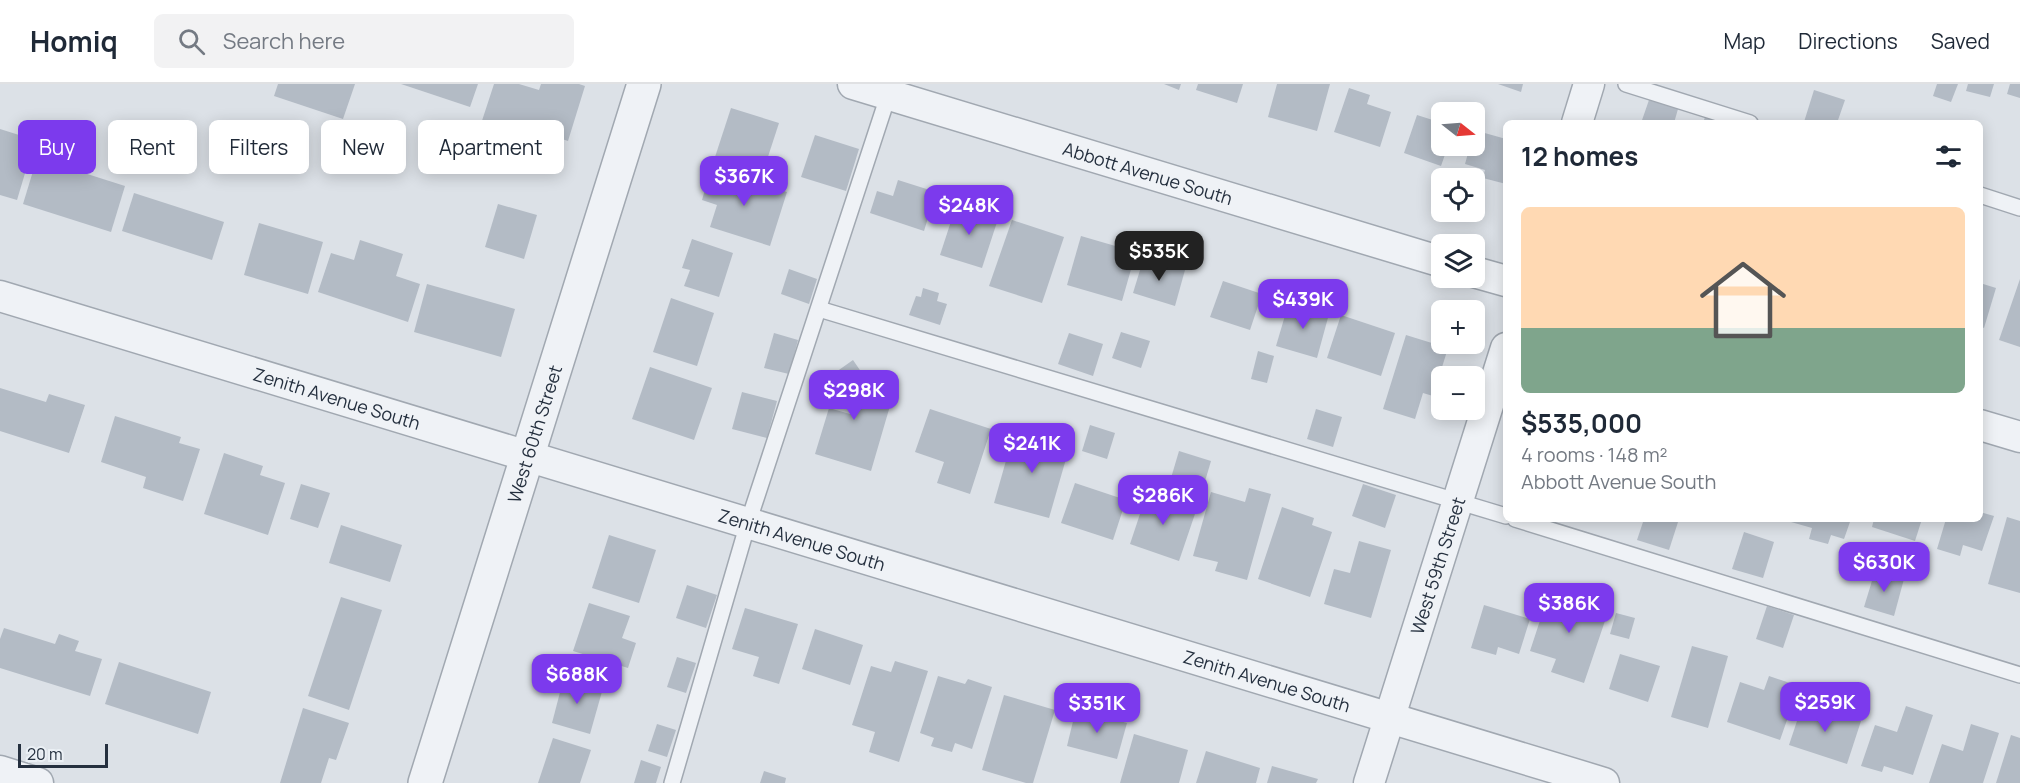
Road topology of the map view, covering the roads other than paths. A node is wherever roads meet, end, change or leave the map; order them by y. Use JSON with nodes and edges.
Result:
{"nodes":[{"id":1,"x":644,"y":84,"type":"edge"},
{"id":2,"x":853,"y":84,"type":"edge"},
{"id":3,"x":1589,"y":84,"type":"edge"},
{"id":4,"x":1626,"y":84,"type":"edge"},
{"id":5,"x":890,"y":89,"type":"edge"},
{"id":6,"x":1578,"y":120,"type":"edge"},
{"id":7,"x":1740,"y":120,"type":"edge"},
{"id":8,"x":1983,"y":196,"type":"edge"},
{"id":9,"x":2020,"y":208,"type":"edge"},
{"id":10,"x":1431,"y":259,"type":"edge"},
{"id":11,"x":1485,"y":275,"type":"edge"},
{"id":12,"x":1503,"y":280,"type":"edge"},
{"id":13,"x":0,"y":296,"type":"edge"},
{"id":14,"x":819,"y":309,"type":"junction"},
{"id":15,"x":1503,"y":358,"type":"edge"},
{"id":16,"x":1983,"y":426,"type":"edge"},
{"id":17,"x":2020,"y":437,"type":"edge"},
{"id":18,"x":528,"y":456,"type":"junction"},
{"id":19,"x":1458,"y":501,"type":"junction"},
{"id":20,"x":1503,"y":515,"type":"edge"},
{"id":21,"x":1525,"y":522,"type":"edge"},
{"id":22,"x":748,"y":523,"type":"junction"},
{"id":23,"x":2020,"y":675,"type":"edge"},
{"id":24,"x":1390,"y":718,"type":"junction"},
{"id":25,"x":0,"y":771,"type":"edge"},
{"id":26,"x":38,"y":783,"type":"edge"},
{"id":27,"x":425,"y":783,"type":"edge"},
{"id":28,"x":672,"y":783,"type":"edge"},
{"id":29,"x":1369,"y":783,"type":"edge"},
{"id":30,"x":1604,"y":783,"type":"edge"}],
"edges":[{"from":1,"to":18,"type":"street","name":"West 60th Street"},
{"from":2,"to":5,"type":"street","name":"Abbott Avenue South"},
{"from":3,"to":6,"type":"street"},
{"from":4,"to":7,"type":"lane"},
{"from":5,"to":10,"type":"street","name":"Abbott Avenue South"},
{"from":5,"to":14,"type":"lane"},
{"from":8,"to":9,"type":"lane"},
{"from":11,"to":12,"type":"street"},
{"from":13,"to":18,"type":"street","name":"Zenith Avenue South"},
{"from":14,"to":19,"type":"lane"},
{"from":14,"to":22,"type":"lane"},
{"from":15,"to":19,"type":"street","name":"West 59th Street"},
{"from":16,"to":17,"type":"street"},
{"from":18,"to":22,"type":"street","name":"Zenith Avenue South"},
{"from":18,"to":27,"type":"street","name":"West 60th Street"},
{"from":19,"to":20,"type":"lane"},
{"from":19,"to":24,"type":"street","name":"West 59th Street"},
{"from":21,"to":23,"type":"lane"},
{"from":22,"to":24,"type":"street","name":"Zenith Avenue South"},
{"from":22,"to":28,"type":"lane"},
{"from":24,"to":29,"type":"street","name":"West 59th Street"},
{"from":24,"to":30,"type":"street","name":"Zenith Avenue South"},
{"from":25,"to":26,"type":"street"}]}
